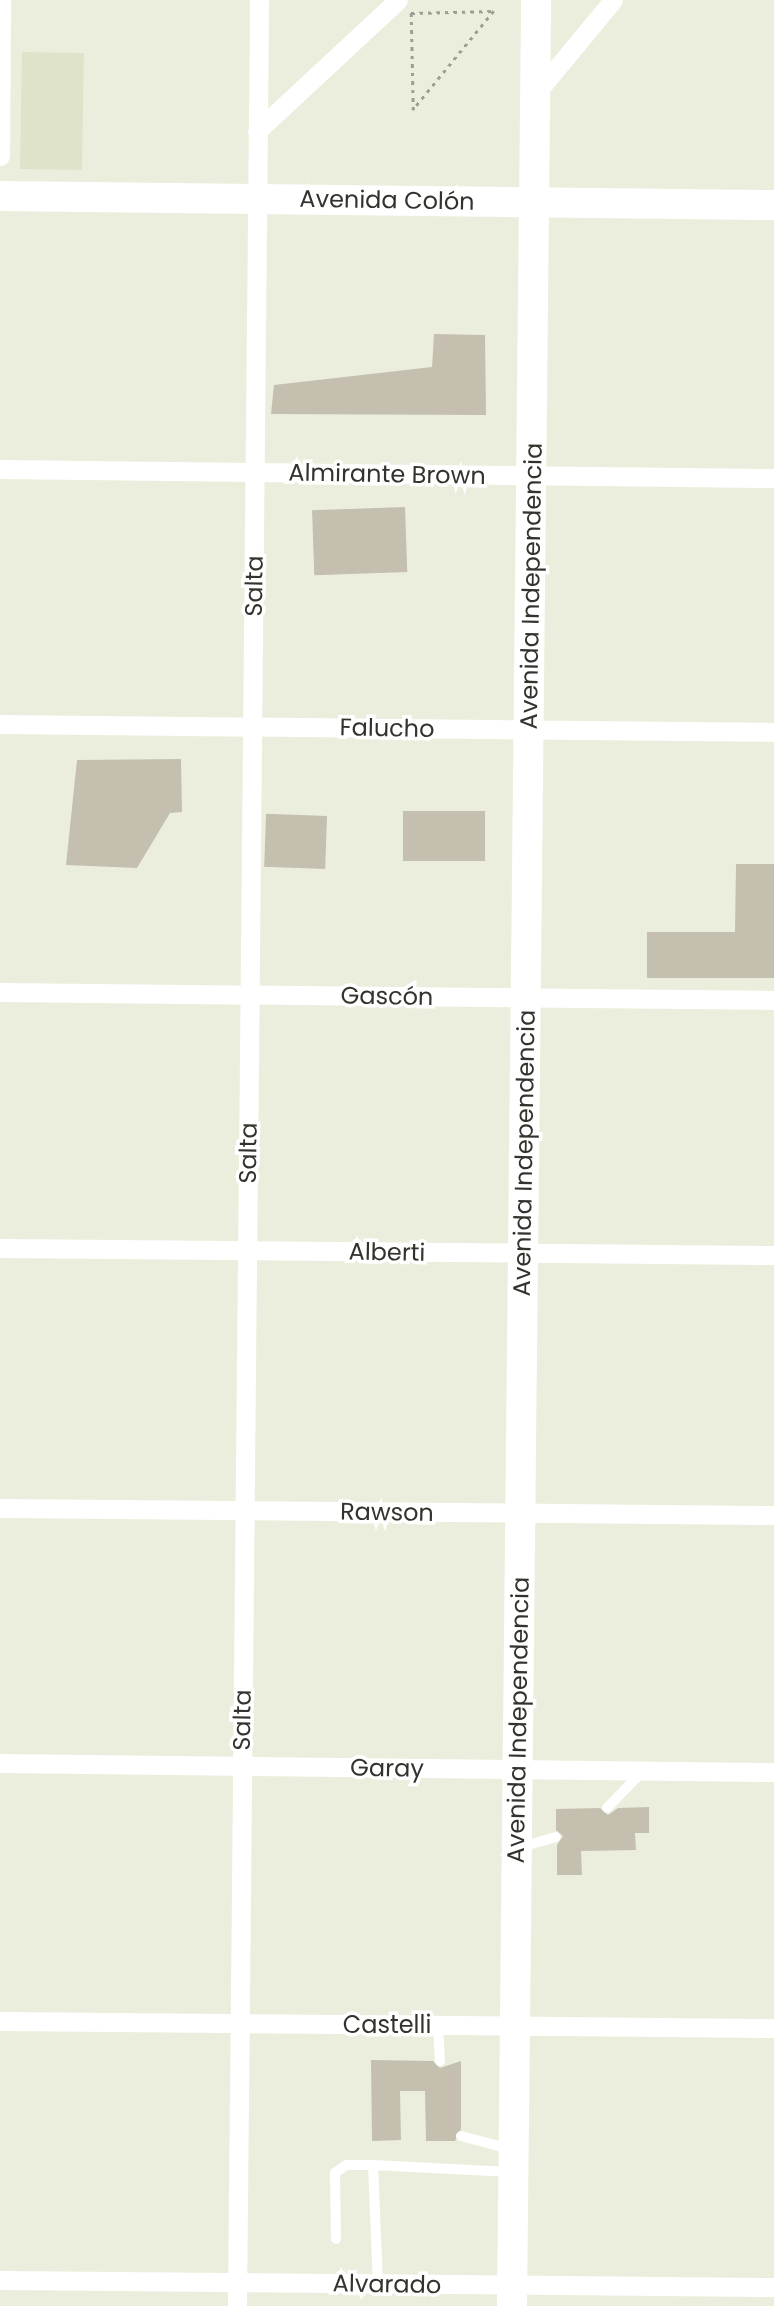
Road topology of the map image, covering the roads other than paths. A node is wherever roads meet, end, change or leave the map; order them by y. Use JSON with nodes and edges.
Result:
{"nodes":[{"id":1,"x":1,"y":0,"type":"edge"},
{"id":2,"x":259,"y":0,"type":"edge"},
{"id":3,"x":536,"y":0,"type":"edge"},
{"id":4,"x":614,"y":0,"type":"edge"},
{"id":5,"x":405,"y":6,"type":"edge"},
{"id":6,"x":537,"y":92,"type":"junction"},
{"id":7,"x":257,"y":131,"type":"junction"},
{"id":8,"x":0,"y":156,"type":"edge"},
{"id":9,"x":0,"y":195,"type":"edge"},
{"id":10,"x":257,"y":198,"type":"junction"},
{"id":11,"x":535,"y":201,"type":"junction"},
{"id":12,"x":774,"y":205,"type":"edge"},
{"id":13,"x":0,"y":469,"type":"edge"},
{"id":14,"x":256,"y":472,"type":"junction"},
{"id":15,"x":533,"y":476,"type":"junction"},
{"id":16,"x":774,"y":478,"type":"edge"},
{"id":17,"x":0,"y":724,"type":"edge"},
{"id":18,"x":252,"y":726,"type":"junction"},
{"id":19,"x":529,"y":729,"type":"junction"},
{"id":20,"x":774,"y":732,"type":"edge"},
{"id":21,"x":0,"y":992,"type":"edge"},
{"id":22,"x":249,"y":994,"type":"junction"},
{"id":23,"x":526,"y":997,"type":"junction"},
{"id":24,"x":774,"y":1000,"type":"edge"},
{"id":25,"x":0,"y":1248,"type":"edge"},
{"id":26,"x":247,"y":1250,"type":"junction"},
{"id":27,"x":523,"y":1253,"type":"junction"},
{"id":28,"x":774,"y":1255,"type":"edge"},
{"id":29,"x":0,"y":1508,"type":"edge"},
{"id":30,"x":244,"y":1510,"type":"junction"},
{"id":31,"x":521,"y":1513,"type":"junction"},
{"id":32,"x":774,"y":1516,"type":"edge"},
{"id":33,"x":0,"y":1763,"type":"edge"},
{"id":34,"x":242,"y":1766,"type":"junction"},
{"id":35,"x":518,"y":1769,"type":"junction"},
{"id":36,"x":644,"y":1770,"type":"junction"},
{"id":37,"x":774,"y":1772,"type":"edge"},
{"id":38,"x":607,"y":1808,"type":"dead end"},
{"id":39,"x":556,"y":1837,"type":"dead end"},
{"id":40,"x":517,"y":1848,"type":"junction"},
{"id":41,"x":0,"y":2021,"type":"edge"},
{"id":42,"x":240,"y":2024,"type":"junction"},
{"id":43,"x":438,"y":2025,"type":"junction"},
{"id":44,"x":515,"y":2026,"type":"junction"},
{"id":45,"x":774,"y":2028,"type":"edge"},
{"id":46,"x":440,"y":2061,"type":"dead end"},
{"id":47,"x":461,"y":2136,"type":"dead end"},
{"id":48,"x":513,"y":2161,"type":"junction"},
{"id":49,"x":373,"y":2165,"type":"junction"},
{"id":50,"x":336,"y":2239,"type":"dead end"},
{"id":51,"x":0,"y":2280,"type":"edge"},
{"id":52,"x":237,"y":2282,"type":"junction"},
{"id":53,"x":378,"y":2284,"type":"junction"},
{"id":54,"x":774,"y":2287,"type":"edge"},
{"id":55,"x":512,"y":2295,"type":"edge"},
{"id":56,"x":237,"y":2306,"type":"edge"}],
"edges":[{"from":1,"to":8,"type":"street"},
{"from":2,"to":7,"type":"street","name":"Salta"},
{"from":3,"to":6,"type":"main road","name":"Avenida Independencia"},
{"from":4,"to":6,"type":"street"},
{"from":5,"to":7,"type":"street"},
{"from":6,"to":11,"type":"main road","name":"Avenida Independencia"},
{"from":7,"to":10,"type":"street","name":"Salta"},
{"from":9,"to":10,"type":"main road","name":"Avenida Colón"},
{"from":10,"to":11,"type":"main road","name":"Avenida Colón"},
{"from":10,"to":14,"type":"street","name":"Salta"},
{"from":11,"to":12,"type":"main road","name":"Avenida Colón"},
{"from":11,"to":15,"type":"main road","name":"Avenida Independencia"},
{"from":13,"to":14,"type":"street","name":"Almirante Brown"},
{"from":14,"to":15,"type":"street","name":"Almirante Brown"},
{"from":14,"to":18,"type":"street","name":"Salta"},
{"from":15,"to":16,"type":"street","name":"Almirante Brown"},
{"from":15,"to":19,"type":"main road","name":"Avenida Independencia"},
{"from":17,"to":18,"type":"street","name":"Falucho"},
{"from":18,"to":19,"type":"street","name":"Falucho"},
{"from":18,"to":22,"type":"street","name":"Salta"},
{"from":19,"to":20,"type":"street","name":"Falucho"},
{"from":19,"to":23,"type":"main road","name":"Avenida Independencia"},
{"from":21,"to":22,"type":"street","name":"Gascón"},
{"from":22,"to":23,"type":"street","name":"Gascón"},
{"from":22,"to":26,"type":"street","name":"Salta"},
{"from":23,"to":24,"type":"street","name":"Gascón"},
{"from":23,"to":27,"type":"main road","name":"Avenida Independencia"},
{"from":25,"to":26,"type":"street","name":"Alberti"},
{"from":26,"to":27,"type":"street","name":"Alberti"},
{"from":26,"to":30,"type":"street","name":"Salta"},
{"from":27,"to":28,"type":"street","name":"Alberti"},
{"from":27,"to":31,"type":"main road","name":"Avenida Independencia"},
{"from":29,"to":30,"type":"street","name":"Rawson"},
{"from":30,"to":31,"type":"street","name":"Rawson"},
{"from":30,"to":34,"type":"street","name":"Salta"},
{"from":31,"to":32,"type":"street","name":"Rawson"},
{"from":31,"to":35,"type":"main road","name":"Avenida Independencia"},
{"from":33,"to":34,"type":"street","name":"Garay"},
{"from":34,"to":35,"type":"street","name":"Garay"},
{"from":34,"to":42,"type":"street","name":"Salta"},
{"from":35,"to":36,"type":"street","name":"Garay"},
{"from":35,"to":40,"type":"main road","name":"Avenida Independencia"},
{"from":36,"to":37,"type":"street","name":"Garay"},
{"from":36,"to":38,"type":"lane"},
{"from":39,"to":40,"type":"lane"},
{"from":40,"to":44,"type":"main road","name":"Avenida Independencia"},
{"from":41,"to":42,"type":"street","name":"Castelli"},
{"from":42,"to":43,"type":"street","name":"Castelli"},
{"from":42,"to":52,"type":"street","name":"Salta"},
{"from":43,"to":44,"type":"street","name":"Castelli"},
{"from":43,"to":46,"type":"lane"},
{"from":44,"to":45,"type":"street","name":"Castelli"},
{"from":44,"to":48,"type":"main road","name":"Avenida Independencia"},
{"from":47,"to":48,"type":"lane"},
{"from":48,"to":49,"type":"lane"},
{"from":48,"to":55,"type":"main road","name":"Avenida Independencia"},
{"from":49,"to":50,"type":"lane"},
{"from":49,"to":53,"type":"lane"},
{"from":51,"to":52,"type":"street","name":"Alvarado"},
{"from":52,"to":53,"type":"street","name":"Alvarado"},
{"from":52,"to":56,"type":"street","name":"Salta"},
{"from":53,"to":55,"type":"street","name":"Alvarado"},
{"from":54,"to":55,"type":"street","name":"Alvarado"}]}
